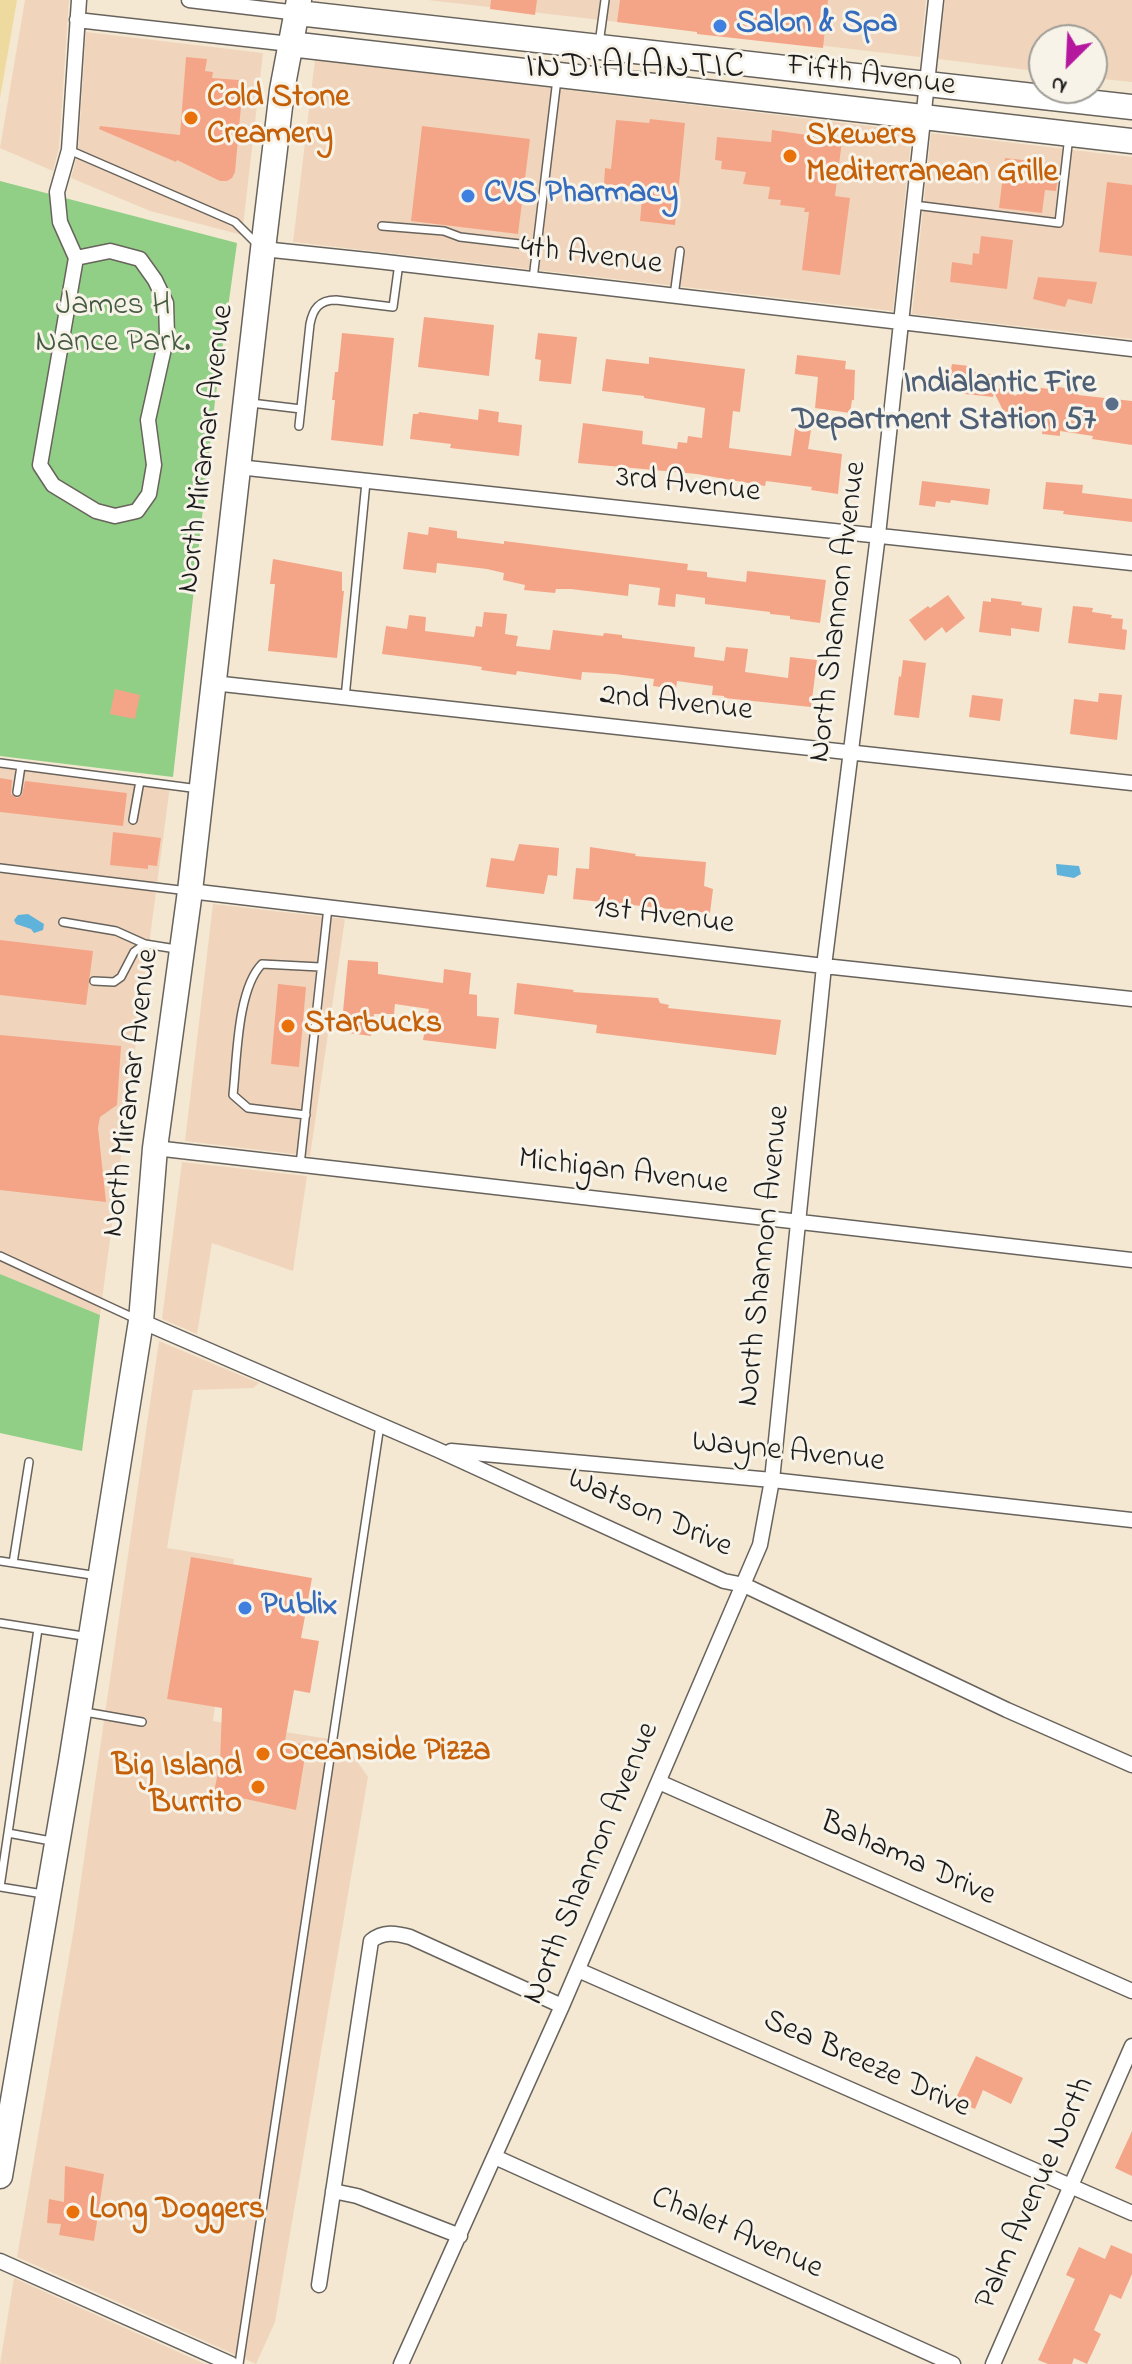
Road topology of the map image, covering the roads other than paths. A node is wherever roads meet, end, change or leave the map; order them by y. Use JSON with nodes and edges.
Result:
{"nodes":[{"id":1,"x":79,"y":0,"type":"edge"},
{"id":2,"x":189,"y":0,"type":"edge"},
{"id":3,"x":605,"y":0,"type":"edge"},
{"id":4,"x":936,"y":0,"type":"edge"},
{"id":5,"x":298,"y":6,"type":"edge"},
{"id":6,"x":77,"y":20,"type":"junction"},
{"id":7,"x":290,"y":44,"type":"junction"},
{"id":8,"x":599,"y":46,"type":"junction"},
{"id":9,"x":557,"y":75,"type":"junction"},
{"id":10,"x":926,"y":84,"type":"junction"},
{"id":11,"x":1132,"y":107,"type":"edge"},
{"id":12,"x":923,"y":117,"type":"junction"},
{"id":13,"x":1069,"y":133,"type":"junction"},
{"id":14,"x":1132,"y":141,"type":"edge"},
{"id":15,"x":69,"y":150,"type":"junction"},
{"id":16,"x":914,"y":205,"type":"junction"},
{"id":17,"x":382,"y":226,"type":"dead end"},
{"id":18,"x":537,"y":246,"type":"junction"},
{"id":19,"x":263,"y":249,"type":"junction"},
{"id":20,"x":680,"y":251,"type":"dead end"},
{"id":21,"x":76,"y":258,"type":"junction"},
{"id":22,"x":399,"y":263,"type":"junction"},
{"id":23,"x":533,"y":279,"type":"junction"},
{"id":24,"x":674,"y":296,"type":"junction"},
{"id":25,"x":901,"y":323,"type":"junction"},
{"id":26,"x":1132,"y":349,"type":"edge"},
{"id":27,"x":246,"y":402,"type":"junction"},
{"id":28,"x":301,"y":409,"type":"junction"},
{"id":29,"x":299,"y":426,"type":"dead end"},
{"id":30,"x":238,"y":467,"type":"junction"},
{"id":31,"x":366,"y":482,"type":"junction"},
{"id":32,"x":878,"y":535,"type":"junction"},
{"id":33,"x":1132,"y":563,"type":"edge"},
{"id":34,"x":213,"y":683,"type":"junction"},
{"id":35,"x":345,"y":698,"type":"junction"},
{"id":36,"x":851,"y":752,"type":"junction"},
{"id":37,"x":0,"y":763,"type":"edge"},
{"id":38,"x":21,"y":766,"type":"junction"},
{"id":39,"x":140,"y":781,"type":"junction"},
{"id":40,"x":1132,"y":783,"type":"edge"},
{"id":41,"x":202,"y":789,"type":"junction"},
{"id":42,"x":17,"y":792,"type":"dead end"},
{"id":43,"x":133,"y":820,"type":"dead end"},
{"id":44,"x":0,"y":868,"type":"edge"},
{"id":45,"x":190,"y":891,"type":"junction"},
{"id":46,"x":328,"y":907,"type":"junction"},
{"id":47,"x":63,"y":922,"type":"dead end"},
{"id":48,"x":145,"y":944,"type":"junction"},
{"id":49,"x":182,"y":950,"type":"junction"},
{"id":50,"x":824,"y":966,"type":"junction"},
{"id":51,"x":320,"y":967,"type":"junction"},
{"id":52,"x":94,"y":981,"type":"dead end"},
{"id":53,"x":1132,"y":999,"type":"edge"},
{"id":54,"x":306,"y":1115,"type":"junction"},
{"id":55,"x":155,"y":1148,"type":"junction"},
{"id":56,"x":300,"y":1165,"type":"junction"},
{"id":57,"x":797,"y":1222,"type":"junction"},
{"id":58,"x":0,"y":1256,"type":"edge"},
{"id":59,"x":1132,"y":1260,"type":"edge"},
{"id":60,"x":141,"y":1321,"type":"junction"},
{"id":61,"x":380,"y":1425,"type":"junction"},
{"id":62,"x":438,"y":1450,"type":"junction"},
{"id":63,"x":29,"y":1462,"type":"dead end"},
{"id":64,"x":772,"y":1480,"type":"junction"},
{"id":65,"x":1132,"y":1520,"type":"edge"},
{"id":66,"x":0,"y":1561,"type":"edge"},
{"id":67,"x":13,"y":1563,"type":"junction"},
{"id":68,"x":100,"y":1576,"type":"junction"},
{"id":69,"x":744,"y":1585,"type":"junction"},
{"id":70,"x":0,"y":1623,"type":"edge"},
{"id":71,"x":38,"y":1629,"type":"junction"},
{"id":72,"x":91,"y":1637,"type":"junction"},
{"id":73,"x":79,"y":1711,"type":"junction"},
{"id":74,"x":142,"y":1722,"type":"dead end"},
{"id":75,"x":1132,"y":1765,"type":"edge"},
{"id":76,"x":659,"y":1782,"type":"junction"},
{"id":77,"x":8,"y":1833,"type":"junction"},
{"id":78,"x":58,"y":1842,"type":"junction"},
{"id":79,"x":48,"y":1895,"type":"junction"},
{"id":80,"x":578,"y":1970,"type":"junction"},
{"id":81,"x":1132,"y":1991,"type":"edge"},
{"id":82,"x":562,"y":2006,"type":"junction"},
{"id":83,"x":1132,"y":2046,"type":"edge"},
{"id":84,"x":495,"y":2157,"type":"junction"},
{"id":85,"x":0,"y":2176,"type":"edge"},
{"id":86,"x":1070,"y":2186,"type":"junction"},
{"id":87,"x":333,"y":2191,"type":"junction"},
{"id":88,"x":1132,"y":2213,"type":"edge"},
{"id":89,"x":460,"y":2236,"type":"junction"},
{"id":90,"x":0,"y":2261,"type":"edge"},
{"id":91,"x":319,"y":2285,"type":"dead end"},
{"id":92,"x":231,"y":2364,"type":"edge"},
{"id":93,"x":239,"y":2364,"type":"edge"},
{"id":94,"x":401,"y":2364,"type":"edge"},
{"id":95,"x":953,"y":2364,"type":"edge"},
{"id":96,"x":993,"y":2364,"type":"edge"}],
"edges":[{"from":1,"to":6,"type":"street"},
{"from":2,"to":5,"type":"street","name":"Fifth Avenue"},
{"from":3,"to":8,"type":"lane"},
{"from":4,"to":10,"type":"street","name":"North Shannon Avenue"},
{"from":5,"to":7,"type":"main road","name":"North Miramar Avenue"},
{"from":5,"to":8,"type":"main road","name":"Fifth Avenue"},
{"from":6,"to":7,"type":"street","name":"Fifth Avenue"},
{"from":6,"to":15,"type":"street"},
{"from":7,"to":9,"type":"main road","name":"Fifth Avenue"},
{"from":7,"to":19,"type":"main road","name":"North Miramar Avenue"},
{"from":8,"to":10,"type":"main road","name":"Fifth Avenue"},
{"from":9,"to":12,"type":"main road","name":"Fifth Avenue"},
{"from":9,"to":18,"type":"lane"},
{"from":10,"to":11,"type":"main road","name":"Fifth Avenue"},
{"from":10,"to":12,"type":"street","name":"North Shannon Avenue"},
{"from":12,"to":13,"type":"main road","name":"Fifth Avenue"},
{"from":12,"to":16,"type":"street","name":"North Shannon Avenue"},
{"from":13,"to":14,"type":"main road","name":"Fifth Avenue"},
{"from":13,"to":16,"type":"lane"},
{"from":15,"to":19,"type":"lane"},
{"from":15,"to":21,"type":"street"},
{"from":16,"to":25,"type":"street","name":"North Shannon Avenue"},
{"from":17,"to":18,"type":"lane"},
{"from":18,"to":23,"type":"lane"},
{"from":19,"to":22,"type":"street","name":"4th Avenue"},
{"from":19,"to":27,"type":"main road","name":"North Miramar Avenue"},
{"from":20,"to":24,"type":"lane"},
{"from":21,"to":21,"type":"street"},
{"from":22,"to":23,"type":"street","name":"4th Avenue"},
{"from":22,"to":28,"type":"lane"},
{"from":23,"to":24,"type":"street","name":"4th Avenue"},
{"from":24,"to":25,"type":"street","name":"4th Avenue"},
{"from":25,"to":26,"type":"street","name":"4th Avenue"},
{"from":25,"to":32,"type":"street","name":"North Shannon Avenue"},
{"from":27,"to":28,"type":"lane"},
{"from":27,"to":30,"type":"main road","name":"North Miramar Avenue"},
{"from":28,"to":29,"type":"lane"},
{"from":30,"to":31,"type":"street","name":"3rd Avenue"},
{"from":30,"to":34,"type":"main road","name":"North Miramar Avenue"},
{"from":31,"to":32,"type":"street","name":"3rd Avenue"},
{"from":31,"to":35,"type":"lane"},
{"from":32,"to":33,"type":"street","name":"3rd Avenue"},
{"from":32,"to":36,"type":"street","name":"North Shannon Avenue"},
{"from":34,"to":35,"type":"street","name":"2nd Avenue"},
{"from":34,"to":41,"type":"main road","name":"North Miramar Avenue"},
{"from":35,"to":36,"type":"street","name":"2nd Avenue"},
{"from":36,"to":40,"type":"street","name":"2nd Avenue"},
{"from":36,"to":50,"type":"street","name":"North Shannon Avenue"},
{"from":37,"to":38,"type":"lane"},
{"from":38,"to":39,"type":"lane"},
{"from":38,"to":42,"type":"lane"},
{"from":39,"to":41,"type":"lane"},
{"from":39,"to":43,"type":"lane"},
{"from":41,"to":45,"type":"main road","name":"North Miramar Avenue"},
{"from":44,"to":45,"type":"lane"},
{"from":45,"to":46,"type":"street","name":"1st Avenue"},
{"from":45,"to":49,"type":"main road","name":"North Miramar Avenue"},
{"from":46,"to":50,"type":"street","name":"1st Avenue"},
{"from":46,"to":51,"type":"lane"},
{"from":47,"to":48,"type":"lane"},
{"from":48,"to":49,"type":"lane"},
{"from":48,"to":52,"type":"lane"},
{"from":49,"to":55,"type":"main road","name":"North Miramar Avenue"},
{"from":50,"to":53,"type":"street","name":"1st Avenue"},
{"from":50,"to":57,"type":"street","name":"North Shannon Avenue"},
{"from":51,"to":54,"type":"lane"},
{"from":51,"to":54,"type":"lane"},
{"from":54,"to":56,"type":"lane"},
{"from":55,"to":56,"type":"street","name":"Michigan Avenue"},
{"from":55,"to":60,"type":"main road","name":"North Miramar Avenue"},
{"from":56,"to":57,"type":"street","name":"Michigan Avenue"},
{"from":57,"to":59,"type":"street","name":"Michigan Avenue"},
{"from":57,"to":64,"type":"street","name":"North Shannon Avenue"},
{"from":58,"to":60,"type":"lane"},
{"from":60,"to":61,"type":"street","name":"Watson Drive"},
{"from":60,"to":68,"type":"main road","name":"North Miramar Avenue"},
{"from":61,"to":62,"type":"street","name":"Watson Drive"},
{"from":61,"to":93,"type":"lane"},
{"from":62,"to":64,"type":"street","name":"Wayne Avenue"},
{"from":62,"to":69,"type":"street","name":"Watson Drive"},
{"from":63,"to":67,"type":"lane"},
{"from":64,"to":65,"type":"street","name":"Wayne Avenue"},
{"from":64,"to":69,"type":"street","name":"North Shannon Avenue"},
{"from":66,"to":67,"type":"lane"},
{"from":67,"to":68,"type":"lane"},
{"from":68,"to":72,"type":"main road","name":"North Miramar Avenue"},
{"from":69,"to":75,"type":"street","name":"Watson Drive"},
{"from":69,"to":76,"type":"street","name":"North Shannon Avenue"},
{"from":70,"to":71,"type":"lane"},
{"from":71,"to":72,"type":"lane"},
{"from":71,"to":77,"type":"lane"},
{"from":72,"to":73,"type":"main road","name":"North Miramar Avenue"},
{"from":73,"to":74,"type":"lane"},
{"from":73,"to":78,"type":"main road","name":"North Miramar Avenue"},
{"from":76,"to":80,"type":"street","name":"North Shannon Avenue"},
{"from":76,"to":81,"type":"street","name":"Bahama Drive"},
{"from":77,"to":78,"type":"lane"},
{"from":77,"to":79,"type":"lane"},
{"from":78,"to":79,"type":"main road","name":"North Miramar Avenue"},
{"from":79,"to":85,"type":"main road","name":"North Miramar Avenue"},
{"from":80,"to":82,"type":"street","name":"North Shannon Avenue"},
{"from":80,"to":86,"type":"street","name":"Sea Breeze Drive"},
{"from":82,"to":84,"type":"street","name":"North Shannon Avenue"},
{"from":82,"to":87,"type":"street"},
{"from":83,"to":86,"type":"street","name":"Palm Avenue North"},
{"from":84,"to":89,"type":"street","name":"North Shannon Avenue"},
{"from":84,"to":95,"type":"street","name":"Chalet Avenue"},
{"from":86,"to":88,"type":"street","name":"Sea Breeze Drive"},
{"from":86,"to":96,"type":"street","name":"Palm Avenue North"},
{"from":87,"to":89,"type":"street"},
{"from":87,"to":91,"type":"street"},
{"from":89,"to":94,"type":"street","name":"North Shannon Avenue"},
{"from":90,"to":92,"type":"street"}]}
